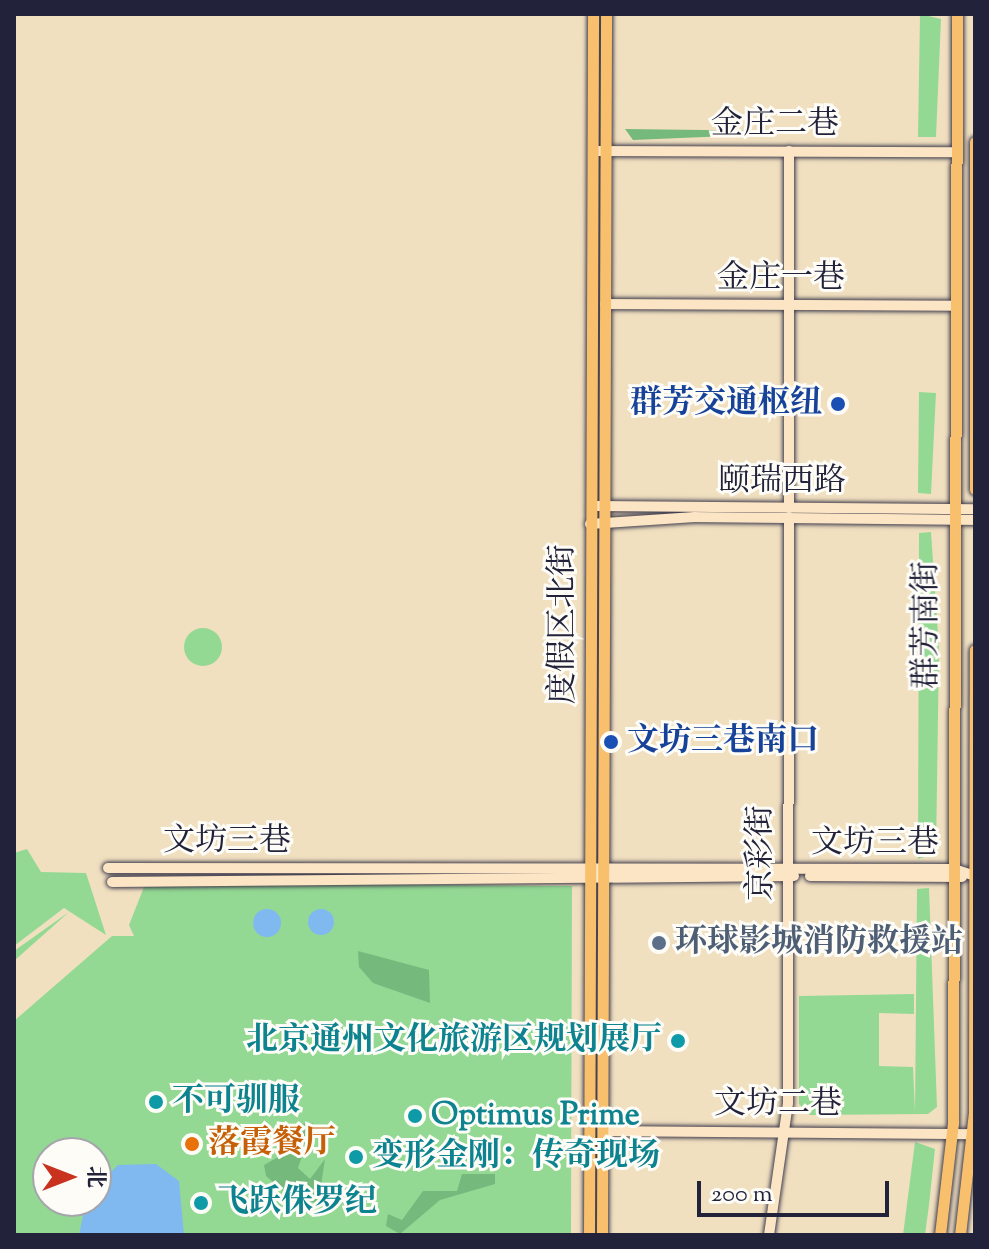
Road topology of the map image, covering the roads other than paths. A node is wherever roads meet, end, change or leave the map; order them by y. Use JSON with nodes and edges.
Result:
{"nodes":[{"id":1,"x":593,"y":14,"type":"edge"},
{"id":2,"x":606,"y":14,"type":"edge"},
{"id":3,"x":957,"y":14,"type":"edge"},
{"id":4,"x":600,"y":119,"type":"junction"},
{"id":5,"x":975,"y":142,"type":"edge"},
{"id":6,"x":599,"y":151,"type":"junction"},
{"id":7,"x":789,"y":151,"type":"junction"},
{"id":8,"x":956,"y":152,"type":"junction"},
{"id":9,"x":599,"y":182,"type":"junction"},
{"id":10,"x":605,"y":304,"type":"junction"},
{"id":11,"x":791,"y":305,"type":"junction"},
{"id":12,"x":955,"y":306,"type":"junction"},
{"id":13,"x":975,"y":489,"type":"edge"},
{"id":14,"x":590,"y":503,"type":"junction"},
{"id":15,"x":975,"y":509,"type":"edge"},
{"id":16,"x":789,"y":512,"type":"junction"},
{"id":17,"x":954,"y":514,"type":"junction"},
{"id":18,"x":605,"y":515,"type":"junction"},
{"id":19,"x":975,"y":520,"type":"edge"},
{"id":20,"x":590,"y":524,"type":"junction"},
{"id":21,"x":975,"y":650,"type":"edge"},
{"id":22,"x":108,"y":868,"type":"dead end"},
{"id":23,"x":603,"y":868,"type":"junction"},
{"id":24,"x":589,"y":869,"type":"junction"},
{"id":25,"x":788,"y":873,"type":"junction"},
{"id":26,"x":953,"y":873,"type":"junction"},
{"id":27,"x":974,"y":875,"type":"edge"},
{"id":28,"x":112,"y":882,"type":"dead end"},
{"id":29,"x":589,"y":883,"type":"junction"},
{"id":30,"x":603,"y":883,"type":"junction"},
{"id":31,"x":974,"y":1130,"type":"edge"},
{"id":32,"x":603,"y":1131,"type":"junction"},
{"id":33,"x":786,"y":1131,"type":"junction"},
{"id":34,"x":953,"y":1131,"type":"junction"},
{"id":35,"x":589,"y":1235,"type":"edge"},
{"id":36,"x":602,"y":1235,"type":"edge"},
{"id":37,"x":769,"y":1235,"type":"edge"},
{"id":38,"x":940,"y":1235,"type":"edge"},
{"id":39,"x":960,"y":1235,"type":"edge"}],
"edges":[{"from":1,"to":4,"type":"main road","name":"度假区北街"},
{"from":2,"to":4,"type":"main road","name":"度假区北街"},
{"from":3,"to":8,"type":"main road","name":"群芳南街"},
{"from":4,"to":6,"type":"main road","name":"度假区北街"},
{"from":5,"to":13,"type":"main road"},
{"from":6,"to":7,"type":"street","name":"金庄二巷"},
{"from":6,"to":9,"type":"main road","name":"度假区北街"},
{"from":7,"to":8,"type":"street","name":"金庄二巷"},
{"from":7,"to":11,"type":"street","name":"京彩街"},
{"from":8,"to":12,"type":"main road","name":"群芳南街"},
{"from":9,"to":10,"type":"main road","name":"度假区北街"},
{"from":9,"to":14,"type":"main road","name":"度假区北街"},
{"from":10,"to":11,"type":"street","name":"金庄一巷"},
{"from":10,"to":18,"type":"main road","name":"度假区北街"},
{"from":11,"to":12,"type":"street","name":"金庄一巷"},
{"from":11,"to":16,"type":"street","name":"京彩街"},
{"from":12,"to":17,"type":"main road","name":"群芳南街"},
{"from":14,"to":18,"type":"street","name":"颐瑞西路"},
{"from":14,"to":20,"type":"main road","name":"度假区北街"},
{"from":15,"to":17,"type":"street","name":"颐瑞西路"},
{"from":16,"to":17,"type":"street","name":"颐瑞西路"},
{"from":16,"to":18,"type":"street","name":"颐瑞西路"},
{"from":16,"to":25,"type":"street","name":"京彩街"},
{"from":17,"to":19,"type":"street","name":"颐瑞西路"},
{"from":17,"to":26,"type":"main road","name":"群芳南街"},
{"from":18,"to":20,"type":"street","name":"颐瑞西路"},
{"from":18,"to":23,"type":"main road","name":"度假区北街"},
{"from":20,"to":24,"type":"main road","name":"度假区北街"},
{"from":21,"to":27,"type":"main road","name":"群芳南街"},
{"from":22,"to":24,"type":"street","name":"文坊三巷"},
{"from":23,"to":24,"type":"street","name":"文坊三巷"},
{"from":23,"to":25,"type":"street","name":"文坊三巷"},
{"from":23,"to":30,"type":"main road","name":"度假区北街"},
{"from":24,"to":29,"type":"main road","name":"度假区北街"},
{"from":25,"to":26,"type":"street","name":"文坊三巷"},
{"from":25,"to":30,"type":"street","name":"文坊三巷"},
{"from":25,"to":33,"type":"street","name":"京彩街"},
{"from":26,"to":27,"type":"street","name":"文坊三巷"},
{"from":26,"to":34,"type":"main road","name":"群芳南街"},
{"from":27,"to":31,"type":"main road","name":"群芳南街"},
{"from":28,"to":29,"type":"street","name":"文坊三巷"},
{"from":29,"to":30,"type":"street","name":"文坊三巷"},
{"from":29,"to":35,"type":"main road","name":"度假区北街"},
{"from":30,"to":32,"type":"main road","name":"度假区北街"},
{"from":31,"to":34,"type":"street","name":"文坊二巷"},
{"from":31,"to":39,"type":"main road","name":"群芳南街"},
{"from":32,"to":33,"type":"street","name":"文坊二巷"},
{"from":32,"to":36,"type":"main road","name":"度假区北街"},
{"from":33,"to":34,"type":"street","name":"文坊二巷"},
{"from":33,"to":37,"type":"street","name":"京彩街"},
{"from":34,"to":38,"type":"main road","name":"群芳南街"}]}
